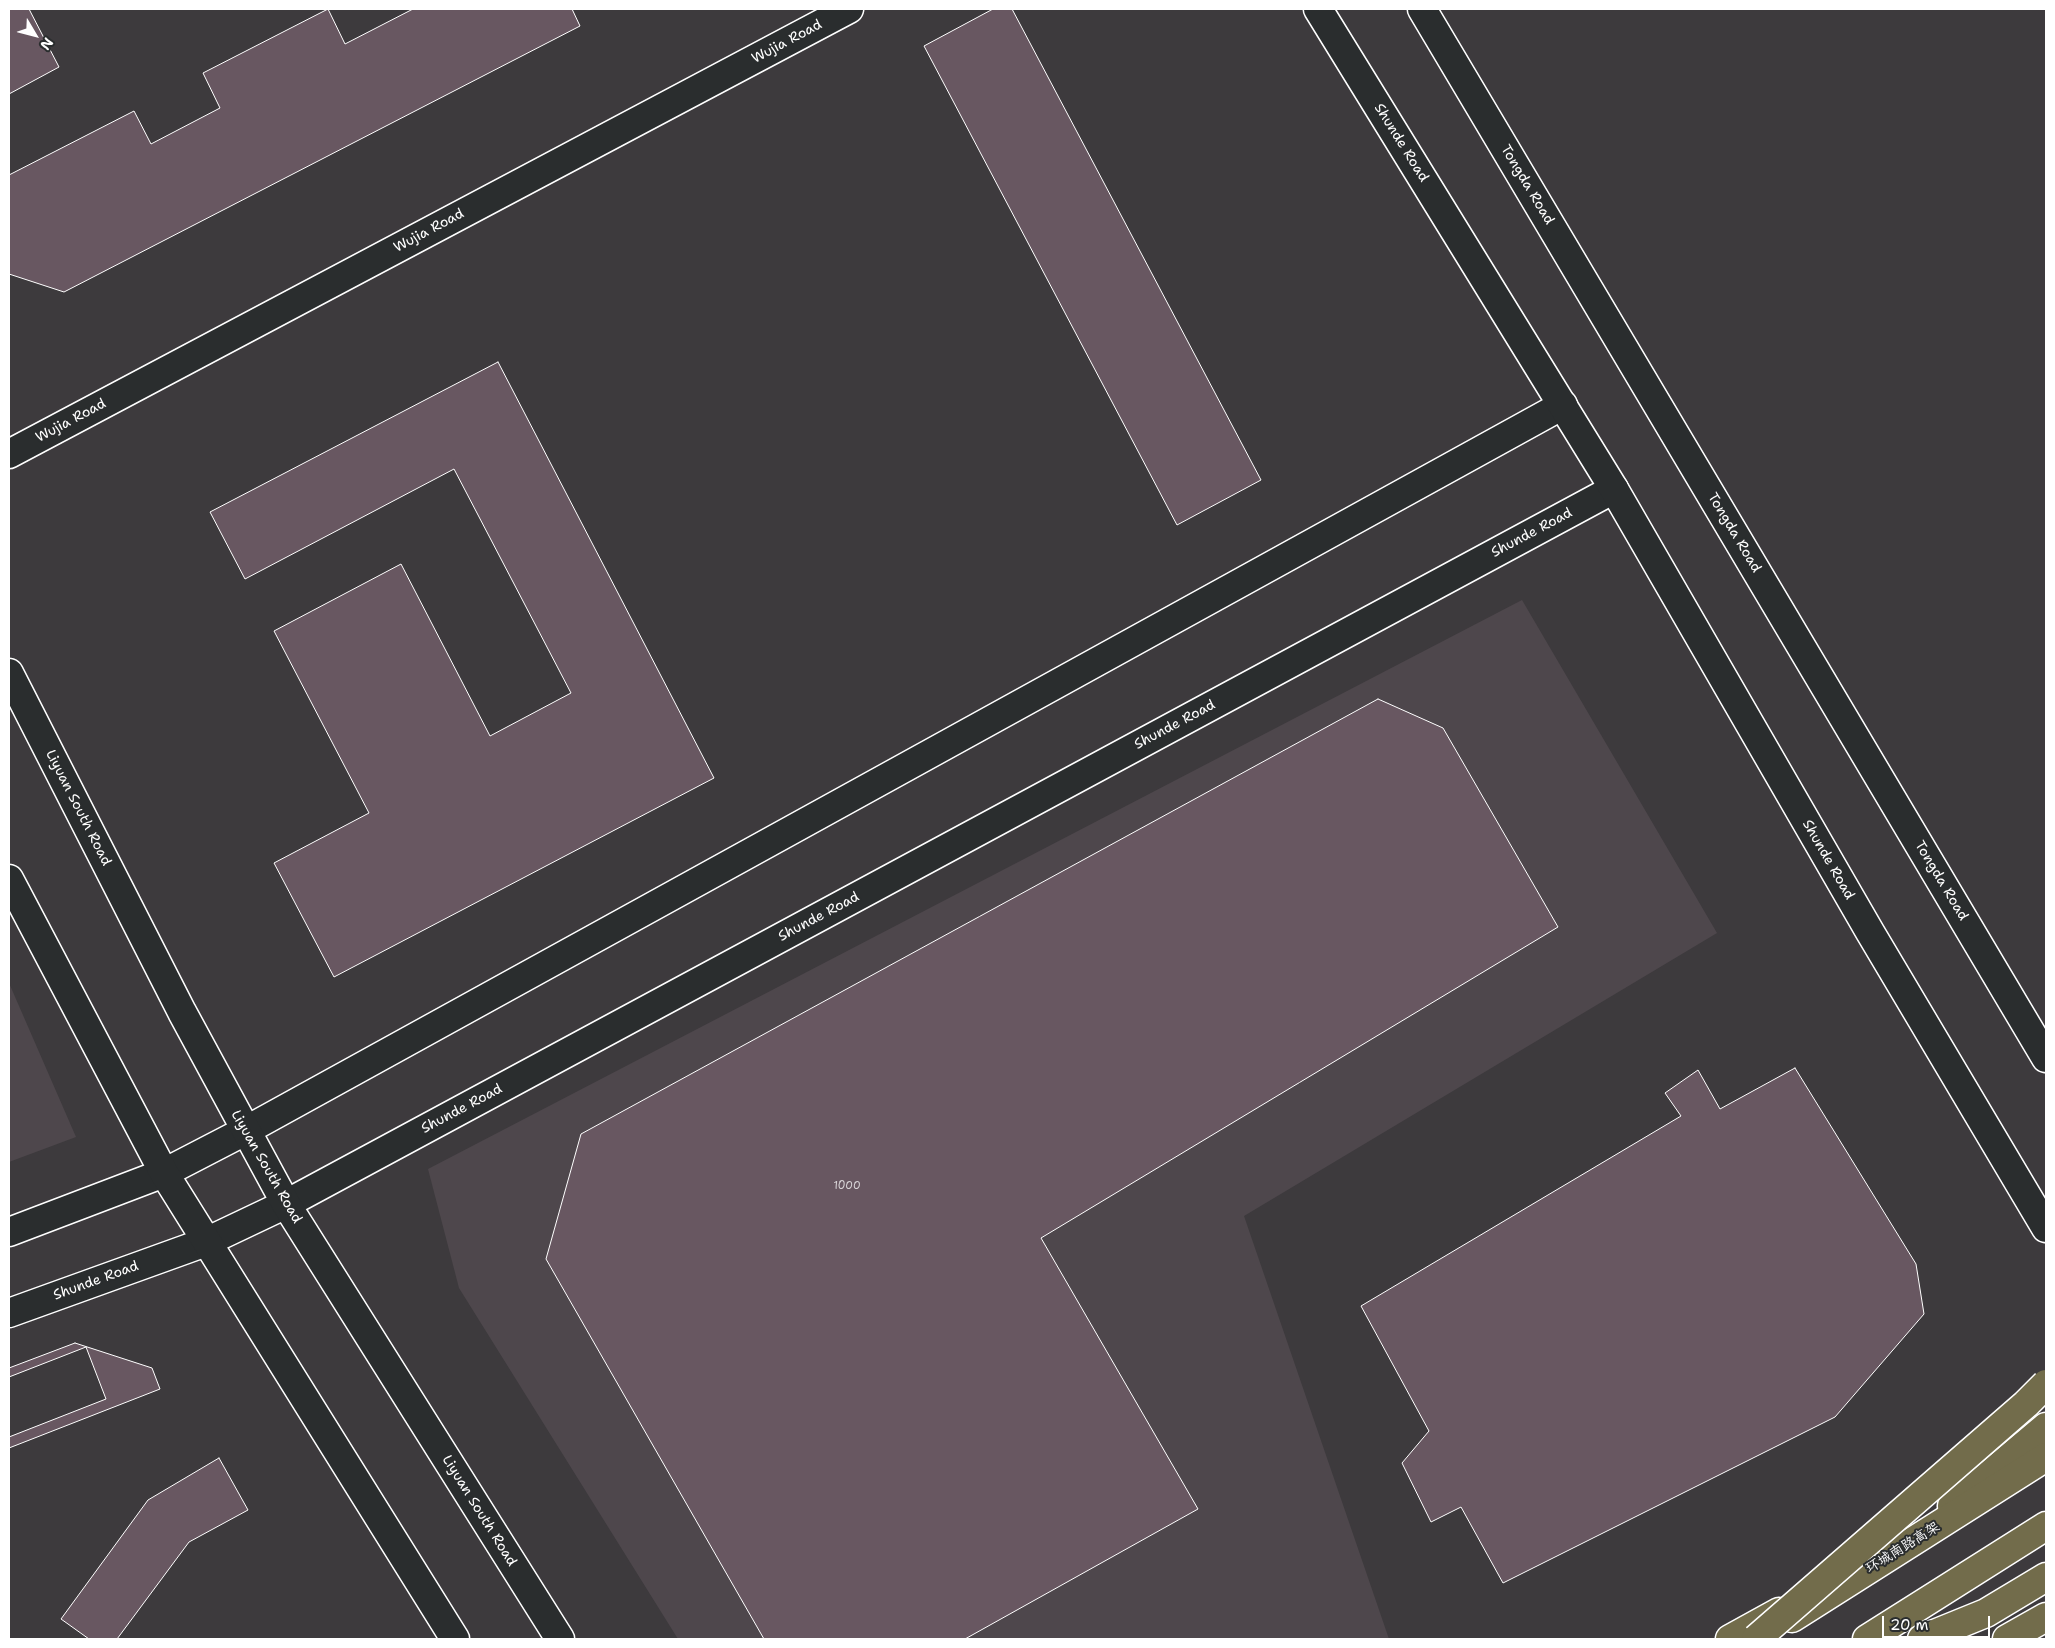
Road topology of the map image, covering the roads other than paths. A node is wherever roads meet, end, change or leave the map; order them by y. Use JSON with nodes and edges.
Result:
{"nodes":[{"id":1,"x":849,"y":9,"type":"edge"},
{"id":2,"x":1318,"y":9,"type":"edge"},
{"id":3,"x":1422,"y":9,"type":"edge"},
{"id":4,"x":1563,"y":405,"type":"junction"},
{"id":5,"x":9,"y":454,"type":"edge"},
{"id":6,"x":1614,"y":489,"type":"junction"},
{"id":7,"x":9,"y":673,"type":"edge"},
{"id":8,"x":9,"y":879,"type":"edge"},
{"id":9,"x":2046,"y":1058,"type":"edge"},
{"id":10,"x":245,"y":1131,"type":"junction"},
{"id":11,"x":164,"y":1173,"type":"junction"},
{"id":12,"x":286,"y":1204,"type":"junction"},
{"id":13,"x":2046,"y":1228,"type":"edge"},
{"id":14,"x":9,"y":1232,"type":"edge"},
{"id":15,"x":206,"y":1242,"type":"junction"},
{"id":16,"x":9,"y":1313,"type":"edge"},
{"id":17,"x":2046,"y":1384,"type":"edge"},
{"id":18,"x":2046,"y":1427,"type":"edge"},
{"id":19,"x":2046,"y":1456,"type":"edge"},
{"id":20,"x":2046,"y":1526,"type":"edge"},
{"id":21,"x":2046,"y":1577,"type":"edge"},
{"id":22,"x":2046,"y":1617,"type":"edge"},
{"id":23,"x":455,"y":1639,"type":"edge"},
{"id":24,"x":560,"y":1639,"type":"edge"},
{"id":25,"x":1730,"y":1639,"type":"edge"},
{"id":26,"x":1758,"y":1639,"type":"edge"},
{"id":27,"x":1867,"y":1639,"type":"edge"},
{"id":28,"x":1922,"y":1639,"type":"edge"},
{"id":29,"x":2007,"y":1639,"type":"edge"}],
"edges":[{"from":1,"to":5,"type":"street","name":"Wujia Road"},
{"from":2,"to":4,"type":"street","name":"Shunde Road"},
{"from":3,"to":9,"type":"street","name":"Tongda Road"},
{"from":4,"to":6,"type":"street","name":"Shunde Road"},
{"from":4,"to":10,"type":"street"},
{"from":6,"to":12,"type":"street","name":"Shunde Road"},
{"from":6,"to":13,"type":"street","name":"Shunde Road"},
{"from":7,"to":10,"type":"street","name":"Liyuan South Road"},
{"from":8,"to":11,"type":"street"},
{"from":10,"to":11,"type":"street"},
{"from":10,"to":12,"type":"street","name":"Liyuan South Road"},
{"from":11,"to":14,"type":"street"},
{"from":11,"to":15,"type":"street"},
{"from":12,"to":15,"type":"street","name":"Shunde Road"},
{"from":12,"to":24,"type":"street","name":"Liyuan South Road"},
{"from":15,"to":16,"type":"street","name":"Shunde Road"},
{"from":15,"to":23,"type":"street"},
{"from":17,"to":26,"type":"main road","bridge":true},
{"from":18,"to":25,"type":"main road"},
{"from":19,"to":26,"type":"main road","name":"环城南路高架"},
{"from":20,"to":27,"type":"main road"},
{"from":21,"to":28,"type":"main road"},
{"from":22,"to":29,"type":"main road"}]}
